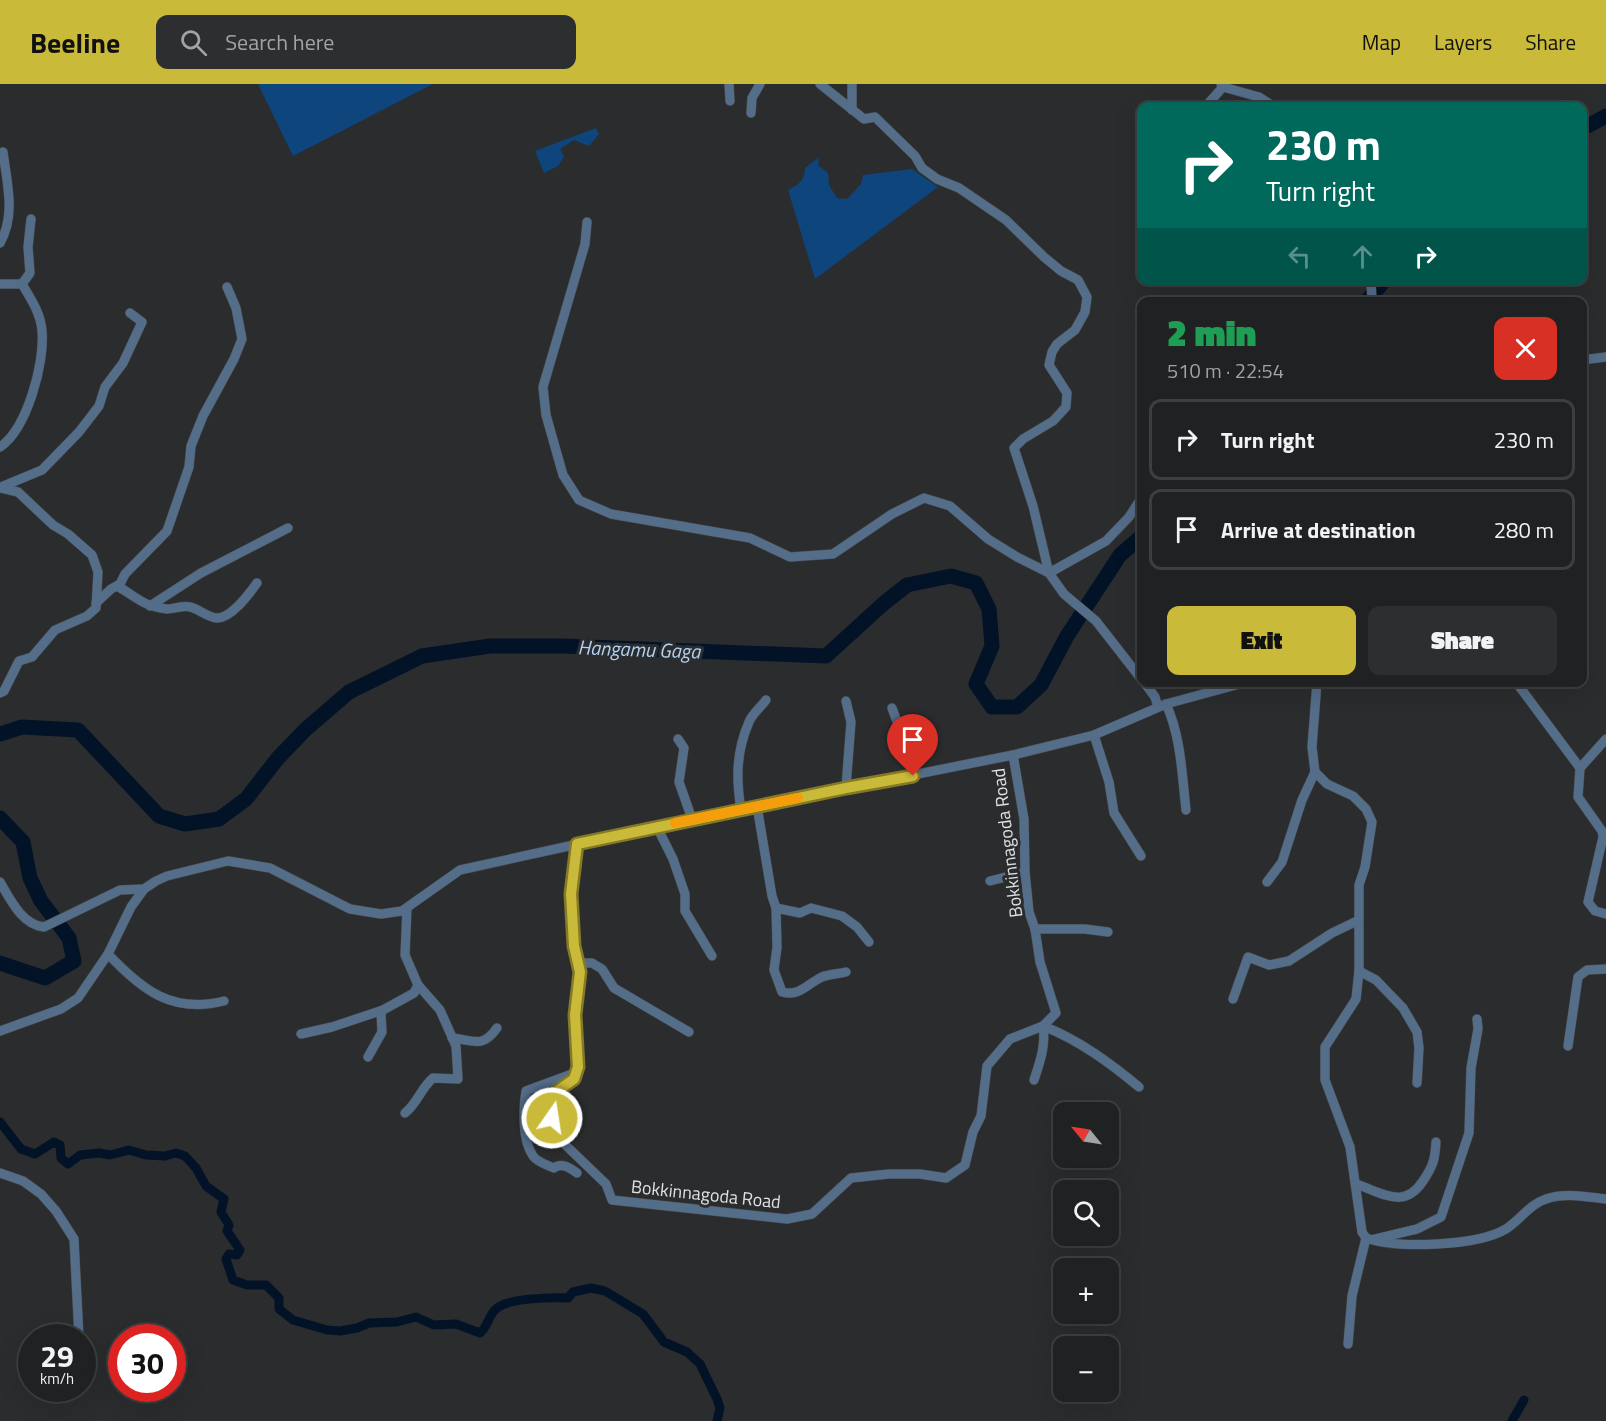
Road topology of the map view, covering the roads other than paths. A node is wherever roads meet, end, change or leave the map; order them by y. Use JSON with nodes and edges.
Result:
{"nodes":[{"id":1,"x":729,"y":84,"type":"edge"},
{"id":2,"x":760,"y":84,"type":"edge"},
{"id":3,"x":820,"y":84,"type":"edge"},
{"id":4,"x":852,"y":84,"type":"edge"},
{"id":5,"x":1222,"y":86,"type":"edge"},
{"id":6,"x":730,"y":101,"type":"dead end"},
{"id":7,"x":1209,"y":102,"type":"edge"},
{"id":8,"x":1266,"y":102,"type":"edge"},
{"id":9,"x":852,"y":110,"type":"junction"},
{"id":10,"x":751,"y":113,"type":"dead end"},
{"id":11,"x":3,"y":152,"type":"dead end"},
{"id":12,"x":31,"y":219,"type":"dead end"},
{"id":13,"x":587,"y":222,"type":"dead end"},
{"id":14,"x":0,"y":243,"type":"edge"},
{"id":15,"x":0,"y":284,"type":"edge"},
{"id":16,"x":22,"y":284,"type":"junction"},
{"id":17,"x":227,"y":287,"type":"dead end"},
{"id":18,"x":130,"y":313,"type":"dead end"},
{"id":19,"x":1606,"y":357,"type":"edge"},
{"id":20,"x":1587,"y":359,"type":"edge"},
{"id":21,"x":0,"y":447,"type":"edge"},
{"id":22,"x":0,"y":488,"type":"edge"},
{"id":23,"x":1137,"y":505,"type":"edge"},
{"id":24,"x":288,"y":528,"type":"dead end"},
{"id":25,"x":1049,"y":573,"type":"junction"},
{"id":26,"x":257,"y":583,"type":"dead end"},
{"id":27,"x":117,"y":586,"type":"junction"},
{"id":28,"x":96,"y":603,"type":"junction"},
{"id":29,"x":150,"y":606,"type":"junction"},
{"id":30,"x":1137,"y":673,"type":"edge"},
{"id":31,"x":1148,"y":687,"type":"edge"},
{"id":32,"x":1229,"y":687,"type":"edge"},
{"id":33,"x":1317,"y":687,"type":"edge"},
{"id":34,"x":1520,"y":687,"type":"edge"},
{"id":35,"x":0,"y":693,"type":"edge"},
{"id":36,"x":766,"y":700,"type":"dead end"},
{"id":37,"x":846,"y":701,"type":"dead end"},
{"id":38,"x":1162,"y":705,"type":"junction"},
{"id":39,"x":892,"y":708,"type":"dead end"},
{"id":40,"x":1094,"y":735,"type":"junction"},
{"id":41,"x":678,"y":739,"type":"dead end"},
{"id":42,"x":1606,"y":739,"type":"edge"},
{"id":43,"x":1013,"y":755,"type":"junction"},
{"id":44,"x":1580,"y":768,"type":"junction"},
{"id":45,"x":1315,"y":772,"type":"junction"},
{"id":46,"x":913,"y":776,"type":"junction"},
{"id":47,"x":846,"y":788,"type":"junction"},
{"id":48,"x":757,"y":806,"type":"junction"},
{"id":49,"x":741,"y":810,"type":"junction"},
{"id":50,"x":1186,"y":810,"type":"dead end"},
{"id":51,"x":692,"y":819,"type":"junction"},
{"id":52,"x":657,"y":827,"type":"junction"},
{"id":53,"x":577,"y":844,"type":"junction"},
{"id":54,"x":1140,"y":856,"type":"dead end"},
{"id":55,"x":1025,"y":872,"type":"junction"},
{"id":56,"x":990,"y":881,"type":"dead end"},
{"id":57,"x":0,"y":882,"type":"edge"},
{"id":58,"x":1267,"y":882,"type":"dead end"},
{"id":59,"x":144,"y":889,"type":"junction"},
{"id":60,"x":407,"y":908,"type":"junction"},
{"id":61,"x":776,"y":908,"type":"junction"},
{"id":62,"x":1606,"y":914,"type":"edge"},
{"id":63,"x":1358,"y":921,"type":"junction"},
{"id":64,"x":1035,"y":929,"type":"junction"},
{"id":65,"x":1108,"y":932,"type":"dead end"},
{"id":66,"x":869,"y":942,"type":"dead end"},
{"id":67,"x":108,"y":954,"type":"junction"},
{"id":68,"x":711,"y":956,"type":"dead end"},
{"id":69,"x":578,"y":963,"type":"junction"},
{"id":70,"x":1606,"y":969,"type":"edge"},
{"id":71,"x":1359,"y":971,"type":"junction"},
{"id":72,"x":846,"y":972,"type":"dead end"},
{"id":73,"x":418,"y":985,"type":"junction"},
{"id":74,"x":1233,"y":999,"type":"dead end"},
{"id":75,"x":224,"y":1001,"type":"dead end"},
{"id":76,"x":383,"y":1010,"type":"junction"},
{"id":77,"x":1477,"y":1019,"type":"dead end"},
{"id":78,"x":1043,"y":1026,"type":"junction"},
{"id":79,"x":498,"y":1028,"type":"dead end"},
{"id":80,"x":0,"y":1031,"type":"edge"},
{"id":81,"x":689,"y":1032,"type":"dead end"},
{"id":82,"x":301,"y":1034,"type":"dead end"},
{"id":83,"x":452,"y":1038,"type":"junction"},
{"id":84,"x":1568,"y":1046,"type":"dead end"},
{"id":85,"x":368,"y":1057,"type":"dead end"},
{"id":86,"x":578,"y":1067,"type":"junction"},
{"id":87,"x":1034,"y":1080,"type":"dead end"},
{"id":88,"x":1417,"y":1083,"type":"dead end"},
{"id":89,"x":1139,"y":1087,"type":"dead end"},
{"id":90,"x":405,"y":1113,"type":"dead end"},
{"id":91,"x":1436,"y":1142,"type":"dead end"},
{"id":92,"x":0,"y":1173,"type":"edge"},
{"id":93,"x":577,"y":1173,"type":"dead end"},
{"id":94,"x":1356,"y":1184,"type":"junction"},
{"id":95,"x":1606,"y":1199,"type":"edge"},
{"id":96,"x":1368,"y":1239,"type":"junction"},
{"id":97,"x":78,"y":1324,"type":"edge"},
{"id":98,"x":1348,"y":1344,"type":"dead end"}],
"edges":[{"from":1,"to":6,"type":"street"},
{"from":2,"to":10,"type":"street"},
{"from":3,"to":9,"type":"street"},
{"from":4,"to":9,"type":"street"},
{"from":5,"to":7,"type":"street"},
{"from":5,"to":8,"type":"street"},
{"from":9,"to":25,"type":"street"},
{"from":11,"to":14,"type":"street"},
{"from":12,"to":16,"type":"street"},
{"from":13,"to":25,"type":"street"},
{"from":15,"to":16,"type":"street"},
{"from":16,"to":21,"type":"street"},
{"from":17,"to":27,"type":"street"},
{"from":18,"to":22,"type":"street"},
{"from":19,"to":20,"type":"street"},
{"from":22,"to":28,"type":"street"},
{"from":23,"to":25,"type":"street"},
{"from":24,"to":29,"type":"street"},
{"from":25,"to":30,"type":"street"},
{"from":26,"to":29,"type":"street"},
{"from":27,"to":28,"type":"street"},
{"from":27,"to":29,"type":"street"},
{"from":28,"to":35,"type":"street"},
{"from":31,"to":38,"type":"street"},
{"from":32,"to":38,"type":"street"},
{"from":33,"to":45,"type":"street"},
{"from":34,"to":44,"type":"street"},
{"from":36,"to":49,"type":"street"},
{"from":37,"to":47,"type":"street"},
{"from":38,"to":40,"type":"street"},
{"from":38,"to":50,"type":"street"},
{"from":39,"to":46,"type":"street"},
{"from":40,"to":43,"type":"street"},
{"from":40,"to":54,"type":"street"},
{"from":41,"to":51,"type":"street"},
{"from":42,"to":44,"type":"street"},
{"from":43,"to":46,"type":"street"},
{"from":43,"to":55,"type":"street","name":"Bokkinnagoda Road"},
{"from":44,"to":62,"type":"street"},
{"from":45,"to":58,"type":"street"},
{"from":45,"to":63,"type":"street"},
{"from":46,"to":47,"type":"street"},
{"from":47,"to":48,"type":"street"},
{"from":48,"to":49,"type":"street"},
{"from":48,"to":61,"type":"street"},
{"from":49,"to":51,"type":"street"},
{"from":51,"to":52,"type":"street"},
{"from":52,"to":53,"type":"street"},
{"from":52,"to":68,"type":"street"},
{"from":53,"to":60,"type":"street"},
{"from":53,"to":69,"type":"street"},
{"from":55,"to":56,"type":"street"},
{"from":55,"to":64,"type":"street","name":"Bokkinnagoda Road"},
{"from":57,"to":59,"type":"street"},
{"from":59,"to":60,"type":"street"},
{"from":59,"to":67,"type":"street"},
{"from":60,"to":73,"type":"street"},
{"from":61,"to":66,"type":"street"},
{"from":61,"to":72,"type":"street"},
{"from":63,"to":71,"type":"street"},
{"from":63,"to":74,"type":"street"},
{"from":64,"to":65,"type":"street"},
{"from":64,"to":78,"type":"street","name":"Bokkinnagoda Road"},
{"from":67,"to":75,"type":"street"},
{"from":67,"to":80,"type":"street"},
{"from":69,"to":81,"type":"street"},
{"from":69,"to":86,"type":"street"},
{"from":70,"to":84,"type":"street"},
{"from":71,"to":88,"type":"street"},
{"from":71,"to":94,"type":"street"},
{"from":73,"to":76,"type":"street"},
{"from":73,"to":83,"type":"street"},
{"from":76,"to":82,"type":"street"},
{"from":76,"to":85,"type":"street"},
{"from":77,"to":96,"type":"street"},
{"from":78,"to":86,"type":"street","name":"Bokkinnagoda Road"},
{"from":78,"to":87,"type":"street"},
{"from":78,"to":89,"type":"street"},
{"from":79,"to":83,"type":"street"},
{"from":83,"to":90,"type":"street"},
{"from":86,"to":93,"type":"street"},
{"from":91,"to":94,"type":"street"},
{"from":92,"to":97,"type":"street"},
{"from":94,"to":96,"type":"street"},
{"from":95,"to":96,"type":"street"},
{"from":96,"to":98,"type":"street"}]}
